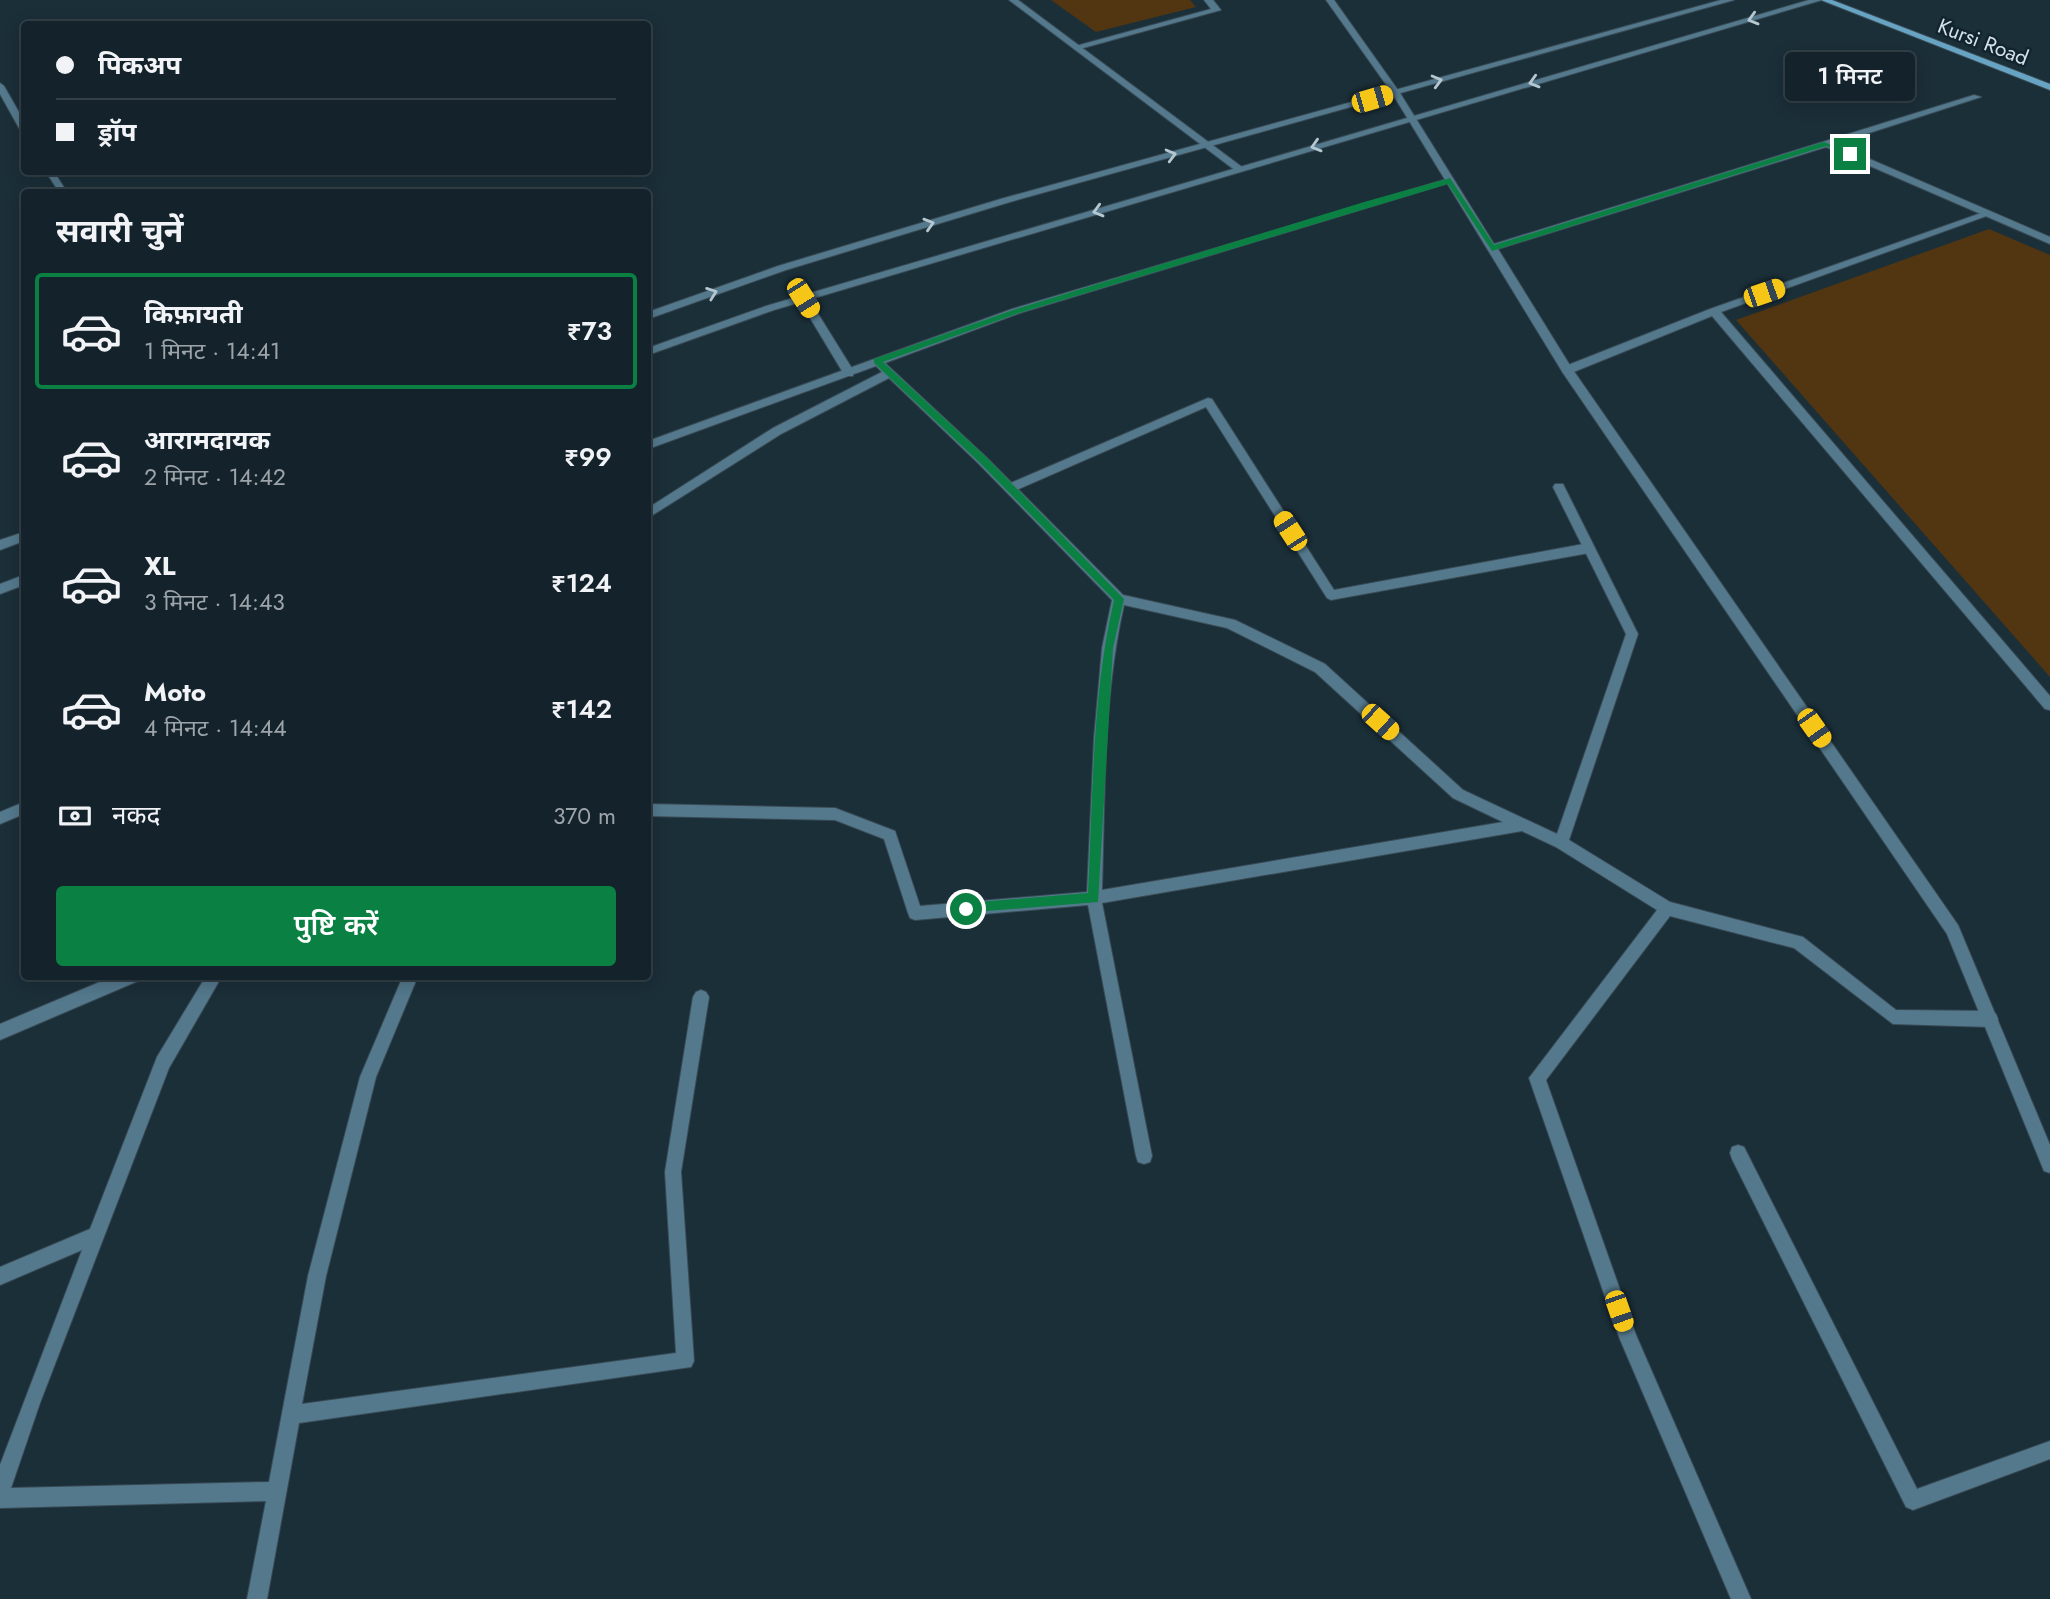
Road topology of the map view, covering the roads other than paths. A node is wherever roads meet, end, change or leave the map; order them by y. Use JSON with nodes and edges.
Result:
{"nodes":[{"id":1,"x":1013,"y":0,"type":"edge"},
{"id":2,"x":1208,"y":0,"type":"edge"},
{"id":3,"x":1330,"y":0,"type":"edge"},
{"id":4,"x":1730,"y":0,"type":"edge"},
{"id":5,"x":1818,"y":0,"type":"edge"},
{"id":6,"x":1825,"y":0,"type":"edge"},
{"id":7,"x":1076,"y":47,"type":"junction"},
{"id":8,"x":0,"y":86,"type":"edge"},
{"id":9,"x":2050,"y":87,"type":"edge"},
{"id":10,"x":1396,"y":93,"type":"junction"},
{"id":11,"x":1977,"y":97,"type":"dead end"},
{"id":12,"x":1411,"y":118,"type":"junction"},
{"id":13,"x":21,"y":123,"type":"edge"},
{"id":14,"x":1827,"y":144,"type":"junction"},
{"id":15,"x":1206,"y":145,"type":"junction"},
{"id":16,"x":1239,"y":169,"type":"junction"},
{"id":17,"x":1450,"y":181,"type":"junction"},
{"id":18,"x":1987,"y":214,"type":"junction"},
{"id":19,"x":2050,"y":241,"type":"edge"},
{"id":20,"x":1492,"y":248,"type":"junction"},
{"id":21,"x":803,"y":298,"type":"junction"},
{"id":22,"x":1714,"y":311,"type":"junction"},
{"id":23,"x":651,"y":315,"type":"edge"},
{"id":24,"x":651,"y":351,"type":"edge"},
{"id":25,"x":877,"y":361,"type":"junction"},
{"id":26,"x":1567,"y":370,"type":"junction"},
{"id":27,"x":849,"y":373,"type":"junction"},
{"id":28,"x":890,"y":373,"type":"junction"},
{"id":29,"x":651,"y":444,"type":"edge"},
{"id":30,"x":1559,"y":487,"type":"dead end"},
{"id":31,"x":1010,"y":488,"type":"junction"},
{"id":32,"x":651,"y":512,"type":"edge"},
{"id":33,"x":21,"y":538,"type":"edge"},
{"id":34,"x":0,"y":545,"type":"edge"},
{"id":35,"x":1589,"y":548,"type":"junction"},
{"id":36,"x":21,"y":581,"type":"edge"},
{"id":37,"x":0,"y":589,"type":"edge"},
{"id":38,"x":1119,"y":599,"type":"junction"},
{"id":39,"x":2050,"y":705,"type":"edge"},
{"id":40,"x":21,"y":809,"type":"edge"},
{"id":41,"x":651,"y":810,"type":"edge"},
{"id":42,"x":0,"y":818,"type":"edge"},
{"id":43,"x":1523,"y":825,"type":"junction"},
{"id":44,"x":1561,"y":843,"type":"junction"},
{"id":45,"x":1094,"y":898,"type":"junction"},
{"id":46,"x":1667,"y":908,"type":"junction"},
{"id":47,"x":124,"y":980,"type":"edge"},
{"id":48,"x":213,"y":980,"type":"edge"},
{"id":49,"x":409,"y":980,"type":"edge"},
{"id":50,"x":701,"y":997,"type":"dead end"},
{"id":51,"x":1990,"y":1019,"type":"junction"},
{"id":52,"x":0,"y":1032,"type":"edge"},
{"id":53,"x":2046,"y":1146,"type":"edge"},
{"id":54,"x":1738,"y":1153,"type":"dead end"},
{"id":55,"x":1144,"y":1156,"type":"dead end"},
{"id":56,"x":2050,"y":1165,"type":"edge"},
{"id":57,"x":96,"y":1236,"type":"junction"},
{"id":58,"x":0,"y":1276,"type":"edge"},
{"id":59,"x":291,"y":1415,"type":"junction"},
{"id":60,"x":2050,"y":1450,"type":"edge"},
{"id":61,"x":0,"y":1492,"type":"edge"},
{"id":62,"x":277,"y":1492,"type":"junction"},
{"id":63,"x":0,"y":1498,"type":"edge"},
{"id":64,"x":257,"y":1599,"type":"edge"},
{"id":65,"x":1741,"y":1599,"type":"edge"}],
"edges":[{"from":1,"to":7,"type":"street"},
{"from":2,"to":7,"type":"street"},
{"from":3,"to":10,"type":"street"},
{"from":10,"to":4,"type":"street","one_way":true},
{"from":5,"to":12,"type":"street","one_way":true},
{"from":6,"to":9,"type":"main road","name":"Kursi Road"},
{"from":7,"to":15,"type":"street"},
{"from":8,"to":13,"type":"street"},
{"from":10,"to":12,"type":"street"},
{"from":10,"to":15,"type":"street"},
{"from":11,"to":14,"type":"street"},
{"from":12,"to":16,"type":"street","one_way":true},
{"from":12,"to":17,"type":"street"},
{"from":14,"to":18,"type":"street"},
{"from":14,"to":20,"type":"street"},
{"from":15,"to":16,"type":"street"},
{"from":23,"to":15,"type":"street","one_way":true},
{"from":16,"to":21,"type":"street","one_way":true},
{"from":17,"to":20,"type":"street"},
{"from":17,"to":25,"type":"street"},
{"from":18,"to":19,"type":"street"},
{"from":18,"to":22,"type":"street"},
{"from":20,"to":26,"type":"street"},
{"from":21,"to":24,"type":"street"},
{"from":21,"to":27,"type":"street"},
{"from":22,"to":26,"type":"street"},
{"from":22,"to":39,"type":"street"},
{"from":25,"to":27,"type":"street"},
{"from":25,"to":28,"type":"street"},
{"from":26,"to":51,"type":"street"},
{"from":27,"to":29,"type":"street"},
{"from":28,"to":31,"type":"street"},
{"from":28,"to":32,"type":"street"},
{"from":30,"to":35,"type":"street"},
{"from":31,"to":35,"type":"street"},
{"from":31,"to":38,"type":"street"},
{"from":33,"to":34,"type":"street"},
{"from":35,"to":44,"type":"street"},
{"from":36,"to":37,"type":"street"},
{"from":38,"to":43,"type":"street"},
{"from":38,"to":45,"type":"street"},
{"from":40,"to":42,"type":"street"},
{"from":41,"to":45,"type":"street"},
{"from":43,"to":44,"type":"street"},
{"from":43,"to":45,"type":"street"},
{"from":44,"to":46,"type":"street"},
{"from":45,"to":55,"type":"street"},
{"from":46,"to":51,"type":"street"},
{"from":46,"to":65,"type":"street"},
{"from":47,"to":52,"type":"street"},
{"from":48,"to":57,"type":"street"},
{"from":49,"to":59,"type":"street"},
{"from":50,"to":59,"type":"street"},
{"from":51,"to":53,"type":"street"},
{"from":53,"to":56,"type":"street"},
{"from":54,"to":60,"type":"street"},
{"from":57,"to":58,"type":"street"},
{"from":57,"to":61,"type":"street"},
{"from":59,"to":62,"type":"street"},
{"from":62,"to":63,"type":"street"},
{"from":62,"to":64,"type":"street"}]}
